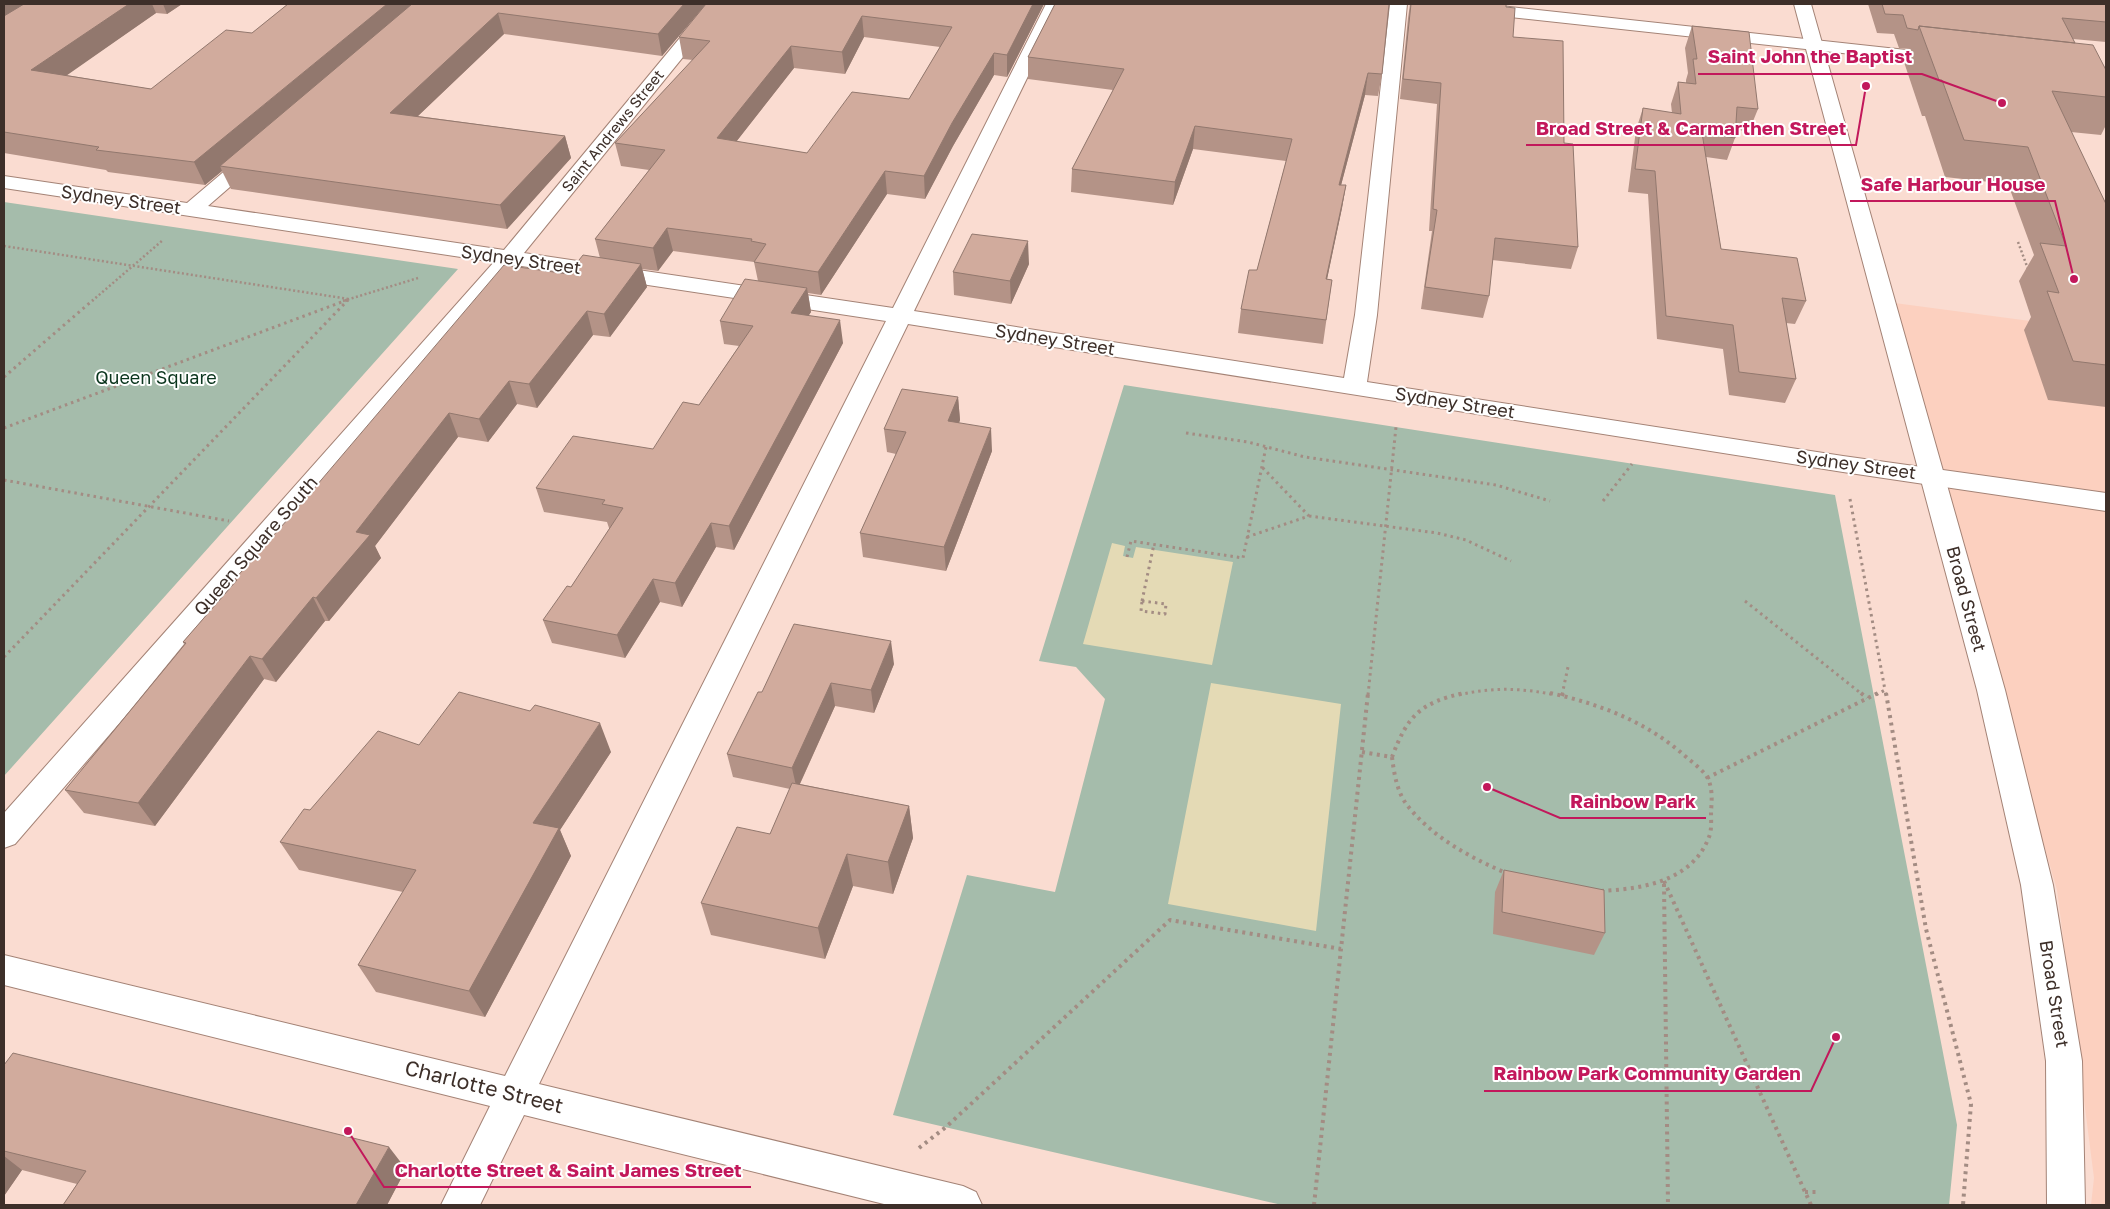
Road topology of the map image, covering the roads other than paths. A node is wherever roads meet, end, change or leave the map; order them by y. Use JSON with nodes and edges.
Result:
{"nodes":[{"id":1,"x":717,"y":4,"type":"edge"},
{"id":2,"x":1055,"y":4,"type":"edge"},
{"id":3,"x":1399,"y":4,"type":"edge"},
{"id":4,"x":1437,"y":4,"type":"edge"},
{"id":5,"x":1802,"y":4,"type":"edge"},
{"id":6,"x":1814,"y":44,"type":"junction"},
{"id":7,"x":1960,"y":61,"type":"edge"},
{"id":8,"x":266,"y":146,"type":"edge"},
{"id":9,"x":4,"y":182,"type":"edge"},
{"id":10,"x":191,"y":210,"type":"junction"},
{"id":11,"x":509,"y":258,"type":"junction"},
{"id":12,"x":900,"y":316,"type":"junction"},
{"id":13,"x":1354,"y":388,"type":"junction"},
{"id":14,"x":1932,"y":476,"type":"junction"},
{"id":15,"x":2106,"y":502,"type":"edge"},
{"id":16,"x":4,"y":835,"type":"edge"},
{"id":17,"x":4,"y":970,"type":"edge"},
{"id":18,"x":515,"y":1094,"type":"junction"},
{"id":19,"x":460,"y":1205,"type":"edge"},
{"id":20,"x":963,"y":1205,"type":"edge"},
{"id":21,"x":2066,"y":1205,"type":"edge"}],
"edges":[{"from":1,"to":11,"type":"street","name":"Saint Andrews Street"},
{"from":2,"to":12,"type":"street"},
{"from":3,"to":13,"type":"street"},
{"from":4,"to":6,"type":"street"},
{"from":5,"to":6,"type":"street","name":"Broad Street"},
{"from":6,"to":7,"type":"street"},
{"from":6,"to":14,"type":"street","name":"Broad Street"},
{"from":8,"to":10,"type":"street"},
{"from":9,"to":10,"type":"street","name":"Sydney Street"},
{"from":10,"to":11,"type":"street","name":"Sydney Street"},
{"from":11,"to":12,"type":"street","name":"Sydney Street"},
{"from":11,"to":16,"type":"street","name":"Queen Square South"},
{"from":12,"to":13,"type":"street","name":"Sydney Street"},
{"from":12,"to":18,"type":"street"},
{"from":13,"to":14,"type":"street","name":"Sydney Street"},
{"from":14,"to":15,"type":"street","name":"Sydney Street"},
{"from":14,"to":21,"type":"street","name":"Broad Street"},
{"from":17,"to":18,"type":"street","name":"Charlotte Street"},
{"from":18,"to":19,"type":"street"},
{"from":18,"to":20,"type":"street","name":"Charlotte Street"}]}
